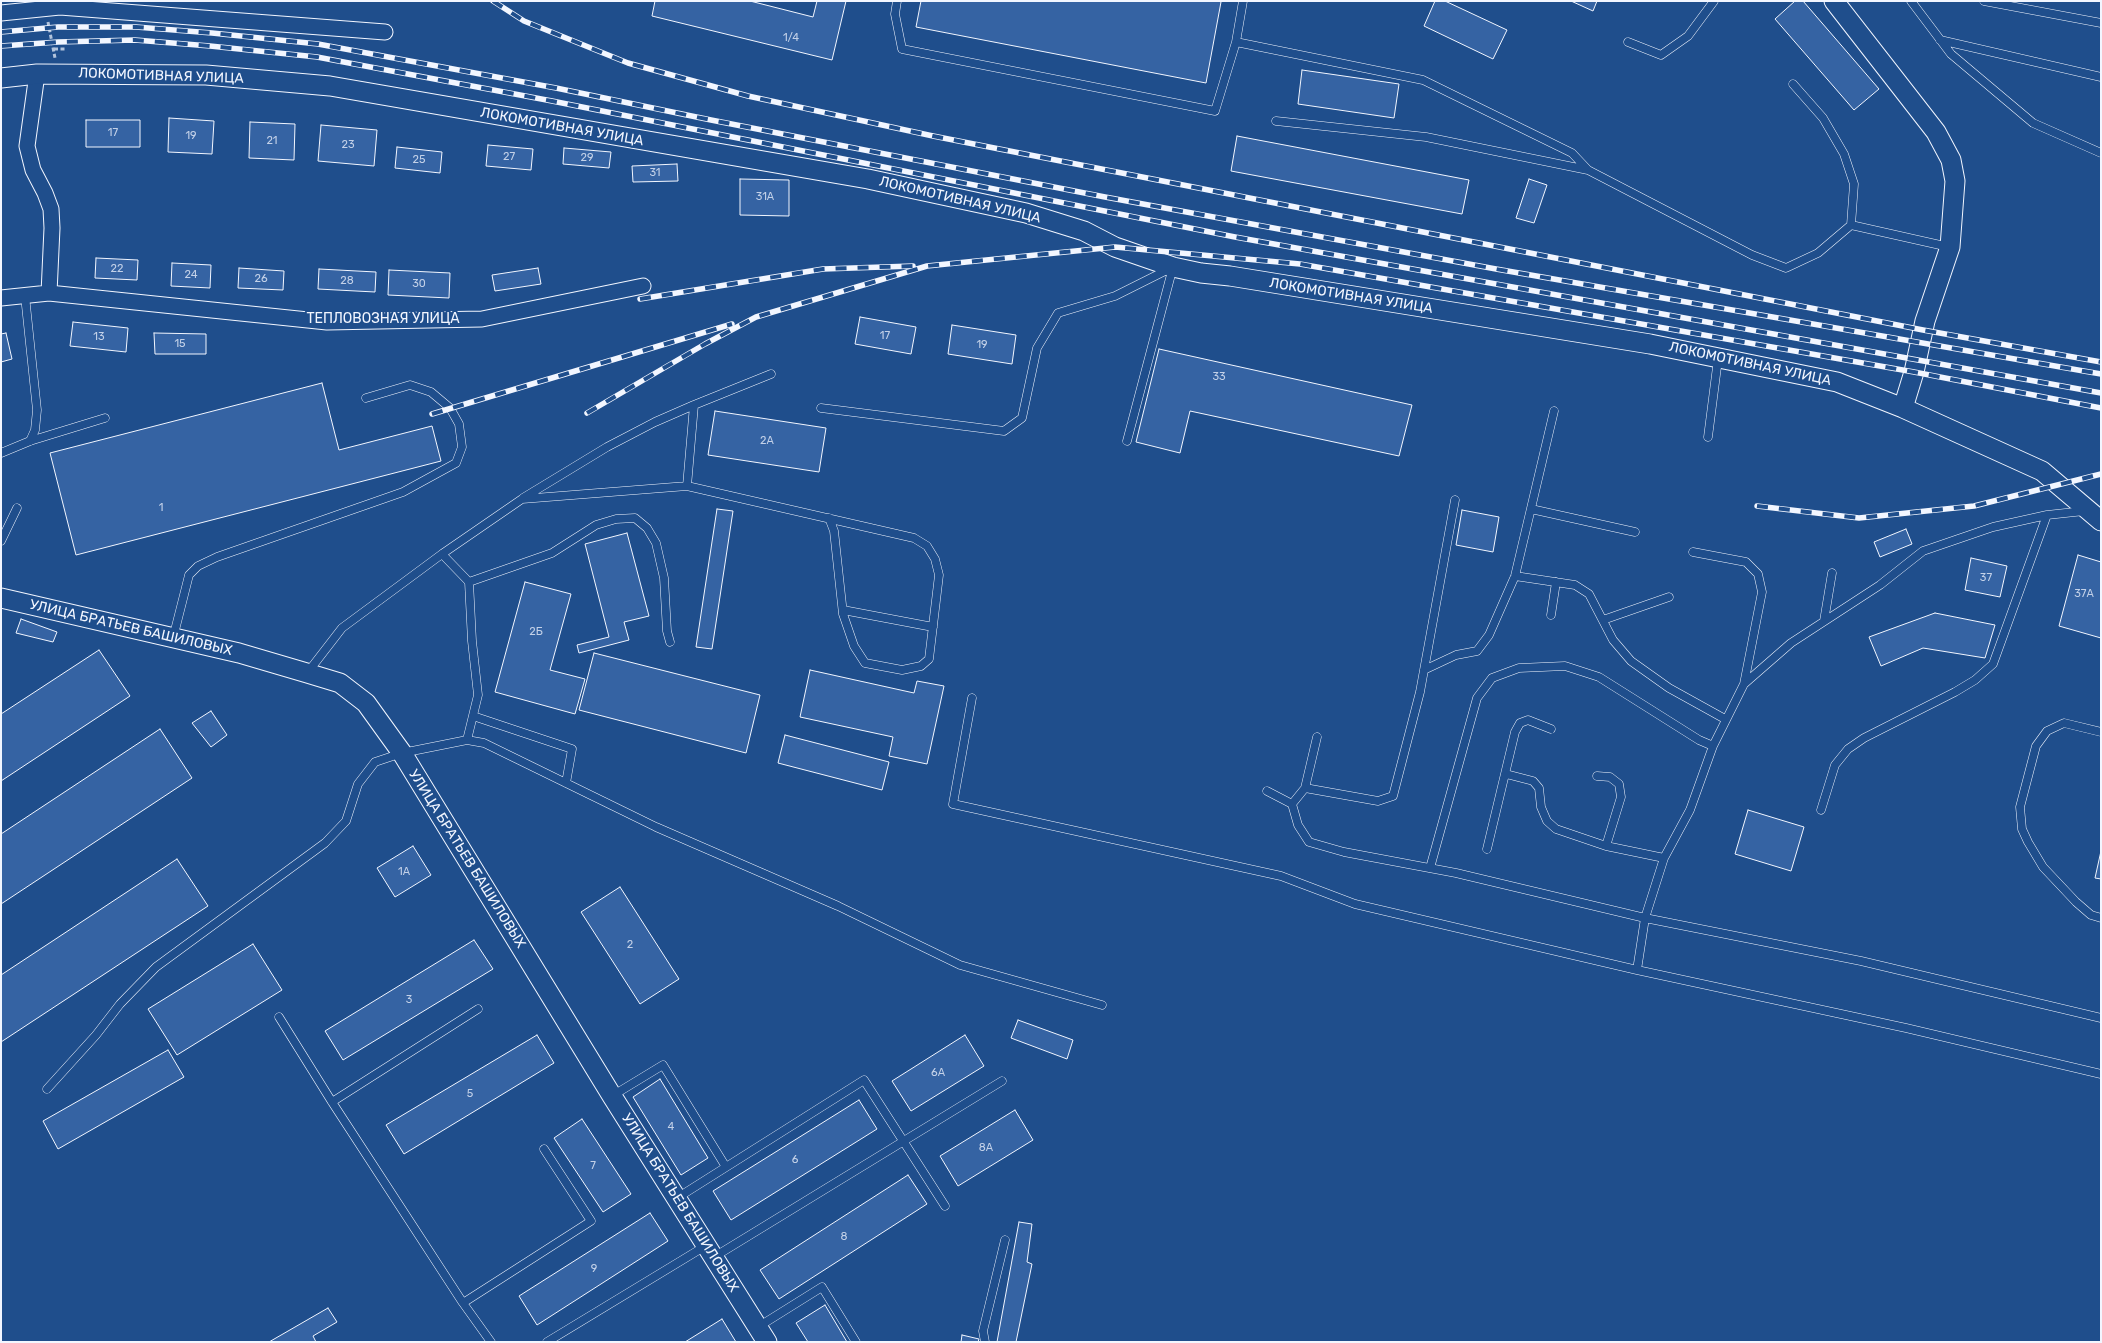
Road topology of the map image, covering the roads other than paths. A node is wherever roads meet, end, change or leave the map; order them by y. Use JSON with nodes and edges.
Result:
{"nodes":[{"id":1,"x":897,"y":1,"type":"edge"},
{"id":2,"x":1243,"y":1,"type":"edge"},
{"id":3,"x":1714,"y":1,"type":"edge"},
{"id":4,"x":1834,"y":1,"type":"edge"},
{"id":5,"x":1911,"y":1,"type":"edge"},
{"id":6,"x":1989,"y":2,"type":"edge"},
{"id":7,"x":32,"y":6,"type":"edge"},
{"id":8,"x":1,"y":12,"type":"edge"},
{"id":9,"x":2101,"y":23,"type":"edge"},
{"id":10,"x":385,"y":32,"type":"dead end"},
{"id":11,"x":1940,"y":40,"type":"junction"},
{"id":12,"x":1236,"y":42,"type":"junction"},
{"id":13,"x":1628,"y":42,"type":"dead end"},
{"id":14,"x":37,"y":74,"type":"junction"},
{"id":15,"x":2101,"y":77,"type":"edge"},
{"id":16,"x":1,"y":78,"type":"edge"},
{"id":17,"x":1793,"y":84,"type":"dead end"},
{"id":18,"x":1276,"y":121,"type":"dead end"},
{"id":19,"x":2101,"y":153,"type":"edge"},
{"id":20,"x":1588,"y":170,"type":"junction"},
{"id":21,"x":1851,"y":225,"type":"junction"},
{"id":22,"x":1950,"y":248,"type":"junction"},
{"id":23,"x":1173,"y":267,"type":"junction"},
{"id":24,"x":643,"y":286,"type":"dead end"},
{"id":25,"x":49,"y":293,"type":"junction"},
{"id":26,"x":25,"y":296,"type":"junction"},
{"id":27,"x":1,"y":298,"type":"edge"},
{"id":28,"x":1719,"y":357,"type":"junction"},
{"id":29,"x":770,"y":374,"type":"dead end"},
{"id":30,"x":366,"y":398,"type":"dead end"},
{"id":31,"x":694,"y":405,"type":"junction"},
{"id":32,"x":821,"y":408,"type":"dead end"},
{"id":33,"x":1903,"y":408,"type":"junction"},
{"id":34,"x":1554,"y":411,"type":"dead end"},
{"id":35,"x":106,"y":418,"type":"dead end"},
{"id":36,"x":1708,"y":437,"type":"dead end"},
{"id":37,"x":30,"y":441,"type":"junction"},
{"id":38,"x":1127,"y":441,"type":"dead end"},
{"id":39,"x":1,"y":453,"type":"edge"},
{"id":40,"x":687,"y":486,"type":"junction"},
{"id":41,"x":522,"y":499,"type":"junction"},
{"id":42,"x":1455,"y":500,"type":"dead end"},
{"id":43,"x":16,"y":508,"type":"dead end"},
{"id":44,"x":1530,"y":509,"type":"junction"},
{"id":45,"x":2047,"y":515,"type":"junction"},
{"id":46,"x":2094,"y":516,"type":"edge"},
{"id":47,"x":829,"y":518,"type":"junction"},
{"id":48,"x":1635,"y":532,"type":"dead end"},
{"id":49,"x":1,"y":541,"type":"edge"},
{"id":50,"x":1693,"y":552,"type":"dead end"},
{"id":51,"x":442,"y":554,"type":"junction"},
{"id":52,"x":1832,"y":573,"type":"dead end"},
{"id":53,"x":1515,"y":576,"type":"junction"},
{"id":54,"x":469,"y":582,"type":"junction"},
{"id":55,"x":1556,"y":582,"type":"junction"},
{"id":56,"x":1,"y":598,"type":"edge"},
{"id":57,"x":1669,"y":598,"type":"dead end"},
{"id":58,"x":843,"y":610,"type":"junction"},
{"id":59,"x":1551,"y":615,"type":"dead end"},
{"id":60,"x":1603,"y":620,"type":"junction"},
{"id":61,"x":1824,"y":621,"type":"junction"},
{"id":62,"x":933,"y":627,"type":"junction"},
{"id":63,"x":173,"y":638,"type":"junction"},
{"id":64,"x":670,"y":642,"type":"dead end"},
{"id":65,"x":1424,"y":670,"type":"junction"},
{"id":66,"x":308,"y":673,"type":"junction"},
{"id":67,"x":1744,"y":684,"type":"junction"},
{"id":68,"x":972,"y":698,"type":"dead end"},
{"id":69,"x":473,"y":716,"type":"junction"},
{"id":70,"x":1725,"y":719,"type":"junction"},
{"id":71,"x":1551,"y":729,"type":"dead end"},
{"id":72,"x":2101,"y":732,"type":"edge"},
{"id":73,"x":1317,"y":737,"type":"dead end"},
{"id":74,"x":467,"y":740,"type":"junction"},
{"id":75,"x":1712,"y":746,"type":"junction"},
{"id":76,"x":402,"y":753,"type":"junction"},
{"id":77,"x":1506,"y":774,"type":"junction"},
{"id":78,"x":1597,"y":776,"type":"dead end"},
{"id":79,"x":566,"y":783,"type":"junction"},
{"id":80,"x":1305,"y":788,"type":"junction"},
{"id":81,"x":1267,"y":791,"type":"dead end"},
{"id":82,"x":1292,"y":804,"type":"junction"},
{"id":83,"x":1821,"y":810,"type":"dead end"},
{"id":84,"x":1606,"y":846,"type":"junction"},
{"id":85,"x":1487,"y":849,"type":"dead end"},
{"id":86,"x":1664,"y":858,"type":"junction"},
{"id":87,"x":1430,"y":868,"type":"junction"},
{"id":88,"x":1645,"y":918,"type":"junction"},
{"id":89,"x":2101,"y":918,"type":"edge"},
{"id":90,"x":1637,"y":970,"type":"junction"},
{"id":91,"x":1102,"y":1005,"type":"dead end"},
{"id":92,"x":478,"y":1009,"type":"dead end"},
{"id":93,"x":280,"y":1016,"type":"dead end"},
{"id":94,"x":2101,"y":1018,"type":"edge"},
{"id":95,"x":2101,"y":1074,"type":"edge"},
{"id":96,"x":1002,"y":1081,"type":"dead end"},
{"id":97,"x":47,"y":1089,"type":"dead end"},
{"id":98,"x":612,"y":1096,"type":"junction"},
{"id":99,"x":332,"y":1102,"type":"junction"},
{"id":100,"x":903,"y":1141,"type":"junction"},
{"id":101,"x":544,"y":1149,"type":"dead end"},
{"id":102,"x":726,"y":1167,"type":"junction"},
{"id":103,"x":677,"y":1198,"type":"junction"},
{"id":104,"x":945,"y":1206,"type":"dead end"},
{"id":105,"x":1005,"y":1240,"type":"dead end"},
{"id":106,"x":710,"y":1251,"type":"junction"},
{"id":107,"x":463,"y":1303,"type":"junction"},
{"id":108,"x":763,"y":1335,"type":"edge"},
{"id":109,"x":490,"y":1342,"type":"edge"},
{"id":110,"x":547,"y":1342,"type":"edge"},
{"id":111,"x":856,"y":1342,"type":"edge"},
{"id":112,"x":985,"y":1342,"type":"edge"}],
"edges":[{"from":1,"to":12,"type":"lane"},
{"from":2,"to":12,"type":"lane"},
{"from":3,"to":13,"type":"lane"},
{"from":4,"to":22,"type":"street"},
{"from":5,"to":11,"type":"lane"},
{"from":6,"to":9,"type":"lane"},
{"from":7,"to":8,"type":"street"},
{"from":7,"to":10,"type":"street"},
{"from":11,"to":15,"type":"lane"},
{"from":11,"to":19,"type":"lane"},
{"from":12,"to":20,"type":"lane"},
{"from":14,"to":16,"type":"street","name":"ЛОКОМОТИВНАЯ УЛИЦА"},
{"from":14,"to":23,"type":"street","name":"ЛОКОМОТИВНАЯ УЛИЦА"},
{"from":14,"to":25,"type":"street"},
{"from":17,"to":21,"type":"lane"},
{"from":18,"to":20,"type":"lane"},
{"from":20,"to":21,"type":"lane"},
{"from":21,"to":22,"type":"lane"},
{"from":22,"to":33,"type":"street"},
{"from":23,"to":28,"type":"street","name":"ЛОКОМОТИВНАЯ УЛИЦА"},
{"from":23,"to":32,"type":"lane"},
{"from":23,"to":38,"type":"lane"},
{"from":24,"to":25,"type":"street","name":"ТЕПЛОВОЗНАЯ УЛИЦА"},
{"from":25,"to":26,"type":"street","name":"ТЕПЛОВОЗНАЯ УЛИЦА"},
{"from":26,"to":27,"type":"street","name":"ТЕПЛОВОЗНАЯ УЛИЦА"},
{"from":26,"to":37,"type":"lane"},
{"from":28,"to":33,"type":"street","name":"ЛОКОМОТИВНАЯ УЛИЦА"},
{"from":28,"to":36,"type":"lane"},
{"from":29,"to":31,"type":"lane"},
{"from":30,"to":63,"type":"lane"},
{"from":31,"to":40,"type":"lane"},
{"from":31,"to":41,"type":"lane"},
{"from":33,"to":46,"type":"street","name":"ЛОКОМОТИВНАЯ УЛИЦА"},
{"from":34,"to":44,"type":"lane"},
{"from":35,"to":37,"type":"lane"},
{"from":37,"to":39,"type":"lane"},
{"from":40,"to":41,"type":"lane"},
{"from":40,"to":47,"type":"lane"},
{"from":41,"to":51,"type":"lane"},
{"from":42,"to":65,"type":"lane"},
{"from":43,"to":49,"type":"lane"},
{"from":44,"to":48,"type":"lane"},
{"from":44,"to":53,"type":"lane"},
{"from":45,"to":46,"type":"lane"},
{"from":45,"to":61,"type":"lane"},
{"from":45,"to":83,"type":"lane"},
{"from":47,"to":58,"type":"lane"},
{"from":47,"to":62,"type":"lane"},
{"from":50,"to":67,"type":"lane"},
{"from":51,"to":54,"type":"lane"},
{"from":51,"to":66,"type":"lane"},
{"from":52,"to":61,"type":"lane"},
{"from":53,"to":55,"type":"lane"},
{"from":53,"to":65,"type":"lane"},
{"from":54,"to":64,"type":"lane"},
{"from":54,"to":69,"type":"lane"},
{"from":55,"to":59,"type":"lane"},
{"from":55,"to":60,"type":"lane"},
{"from":56,"to":63,"type":"street","name":"УЛИЦА БРАТЬЕВ БАШИЛОВЫХ"},
{"from":57,"to":60,"type":"lane"},
{"from":58,"to":62,"type":"lane"},
{"from":58,"to":62,"type":"lane"},
{"from":60,"to":70,"type":"lane"},
{"from":61,"to":67,"type":"lane"},
{"from":63,"to":66,"type":"street","name":"УЛИЦА БРАТЬЕВ БАШИЛОВЫХ"},
{"from":65,"to":80,"type":"lane"},
{"from":66,"to":76,"type":"street","name":"УЛИЦА БРАТЬЕВ БАШИЛОВЫХ"},
{"from":67,"to":70,"type":"lane"},
{"from":68,"to":90,"type":"lane"},
{"from":69,"to":74,"type":"lane"},
{"from":69,"to":79,"type":"lane"},
{"from":70,"to":75,"type":"lane"},
{"from":71,"to":77,"type":"lane"},
{"from":72,"to":89,"type":"lane"},
{"from":73,"to":80,"type":"lane"},
{"from":74,"to":76,"type":"lane"},
{"from":74,"to":79,"type":"lane"},
{"from":75,"to":86,"type":"lane"},
{"from":75,"to":87,"type":"lane"},
{"from":76,"to":97,"type":"lane"},
{"from":76,"to":98,"type":"street","name":"УЛИЦА БРАТЬЕВ БАШИЛОВЫХ"},
{"from":77,"to":84,"type":"lane"},
{"from":77,"to":85,"type":"lane"},
{"from":78,"to":84,"type":"lane"},
{"from":79,"to":91,"type":"lane"},
{"from":80,"to":82,"type":"lane"},
{"from":81,"to":82,"type":"lane"},
{"from":82,"to":87,"type":"lane"},
{"from":84,"to":86,"type":"lane"},
{"from":86,"to":88,"type":"lane"},
{"from":87,"to":88,"type":"lane"},
{"from":88,"to":90,"type":"lane"},
{"from":88,"to":94,"type":"lane"},
{"from":90,"to":95,"type":"lane"},
{"from":92,"to":99,"type":"lane"},
{"from":93,"to":99,"type":"lane"},
{"from":96,"to":100,"type":"lane"},
{"from":98,"to":102,"type":"lane"},
{"from":98,"to":103,"type":"street","name":"УЛИЦА БРАТЬЕВ БАШИЛОВЫХ"},
{"from":99,"to":107,"type":"lane"},
{"from":100,"to":102,"type":"lane"},
{"from":100,"to":104,"type":"lane"},
{"from":100,"to":106,"type":"lane"},
{"from":101,"to":107,"type":"lane"},
{"from":102,"to":103,"type":"lane"},
{"from":103,"to":106,"type":"street","name":"УЛИЦА БРАТЬЕВ БАШИЛОВЫХ"},
{"from":105,"to":112,"type":"lane"},
{"from":106,"to":108,"type":"street","name":"УЛИЦА БРАТЬЕВ БАШИЛОВЫХ"},
{"from":106,"to":110,"type":"lane"},
{"from":107,"to":109,"type":"lane"},
{"from":108,"to":111,"type":"lane"}]}
